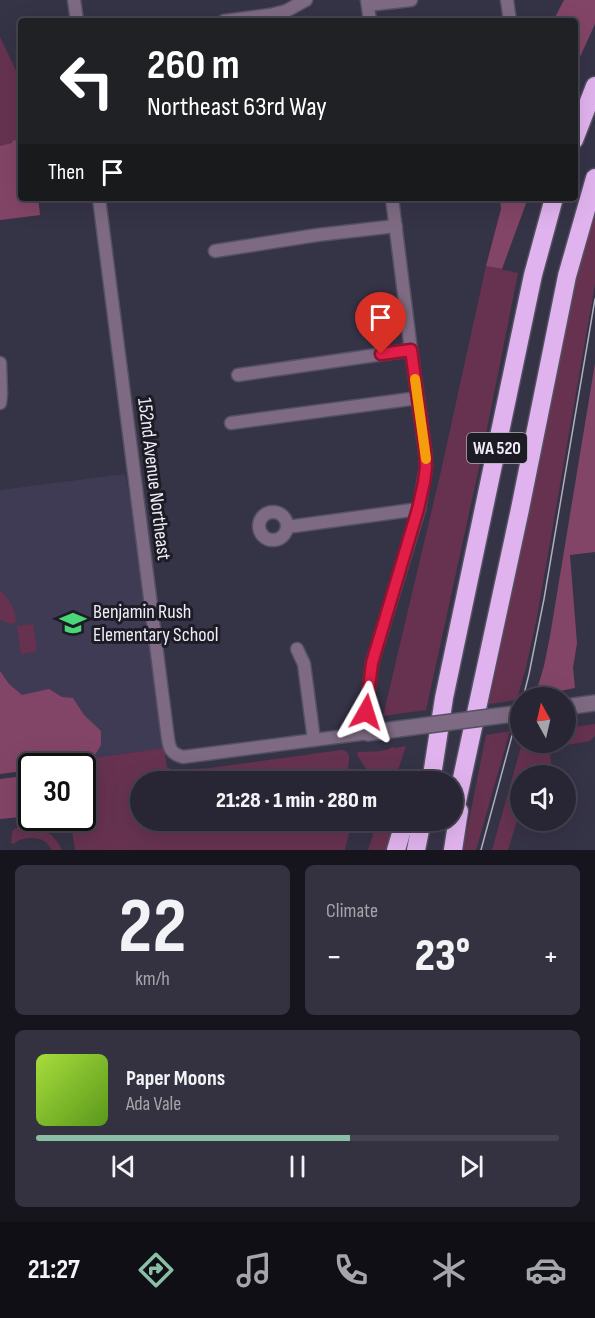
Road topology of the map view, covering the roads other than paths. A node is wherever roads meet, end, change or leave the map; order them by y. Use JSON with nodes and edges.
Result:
{"nodes":[{"id":1,"x":74,"y":0,"type":"edge"},
{"id":2,"x":306,"y":0,"type":"edge"},
{"id":3,"x":411,"y":0,"type":"edge"},
{"id":4,"x":507,"y":0,"type":"edge"},
{"id":5,"x":368,"y":2,"type":"edge"},
{"id":6,"x":77,"y":18,"type":"edge"},
{"id":7,"x":247,"y":18,"type":"edge"},
{"id":8,"x":370,"y":18,"type":"edge"},
{"id":9,"x":510,"y":18,"type":"edge"},
{"id":10,"x":595,"y":86,"type":"edge"},
{"id":11,"x":578,"y":130,"type":"edge"},
{"id":12,"x":595,"y":178,"type":"edge"},
{"id":13,"x":99,"y":201,"type":"edge"},
{"id":14,"x":392,"y":201,"type":"edge"},
{"id":15,"x":553,"y":201,"type":"edge"},
{"id":16,"x":396,"y":226,"type":"junction"},
{"id":17,"x":215,"y":251,"type":"dead end"},
{"id":18,"x":411,"y":350,"type":"junction"},
{"id":19,"x":0,"y":363,"type":"edge"},
{"id":20,"x":238,"y":375,"type":"dead end"},
{"id":21,"x":418,"y":398,"type":"junction"},
{"id":22,"x":0,"y":403,"type":"edge"},
{"id":23,"x":231,"y":423,"type":"dead end"},
{"id":24,"x":418,"y":509,"type":"junction"},
{"id":25,"x":287,"y":527,"type":"dead end"},
{"id":26,"x":297,"y":649,"type":"dead end"},
{"id":27,"x":444,"y":698,"type":"junction"},
{"id":28,"x":595,"y":703,"type":"edge"},
{"id":29,"x":576,"y":706,"type":"edge"},
{"id":30,"x":510,"y":714,"type":"edge"},
{"id":31,"x":368,"y":733,"type":"junction"},
{"id":32,"x":314,"y":740,"type":"junction"},
{"id":33,"x":471,"y":741,"type":"junction"},
{"id":34,"x":421,"y":771,"type":"edge"},
{"id":35,"x":433,"y":771,"type":"edge"},
{"id":36,"x":463,"y":776,"type":"edge"},
{"id":37,"x":402,"y":831,"type":"edge"},
{"id":38,"x":420,"y":831,"type":"edge"},
{"id":39,"x":450,"y":831,"type":"edge"},
{"id":40,"x":396,"y":850,"type":"edge"},
{"id":41,"x":416,"y":850,"type":"edge"},
{"id":42,"x":446,"y":850,"type":"edge"},
{"id":43,"x":453,"y":850,"type":"edge"}],
"edges":[{"from":1,"to":6,"type":"street"},
{"from":2,"to":7,"type":"street"},
{"from":3,"to":5,"type":"street"},
{"from":4,"to":9,"type":"street"},
{"from":5,"to":8,"type":"street"},
{"from":10,"to":11,"type":"highway"},
{"from":12,"to":33,"type":"highway","number":"WA 520"},
{"from":13,"to":32,"type":"street","name":"152nd Avenue Northeast"},
{"from":14,"to":16,"type":"street"},
{"from":15,"to":27,"type":"highway","number":"WA 520"},
{"from":16,"to":17,"type":"street"},
{"from":16,"to":18,"type":"street"},
{"from":18,"to":20,"type":"street"},
{"from":18,"to":21,"type":"street"},
{"from":19,"to":22,"type":"street"},
{"from":21,"to":23,"type":"street"},
{"from":21,"to":24,"type":"street"},
{"from":24,"to":25,"type":"street"},
{"from":24,"to":31,"type":"street"},
{"from":26,"to":32,"type":"street"},
{"from":27,"to":34,"type":"highway"},
{"from":27,"to":35,"type":"highway","number":"WA 520"},
{"from":28,"to":29,"type":"street"},
{"from":30,"to":31,"type":"street","bridge":true},
{"from":31,"to":32,"type":"street"},
{"from":33,"to":36,"type":"highway","number":"WA 520"},
{"from":33,"to":43,"type":"highway"},
{"from":37,"to":40,"type":"highway"},
{"from":38,"to":41,"type":"highway"},
{"from":39,"to":42,"type":"highway","number":"WA 520"}]}
